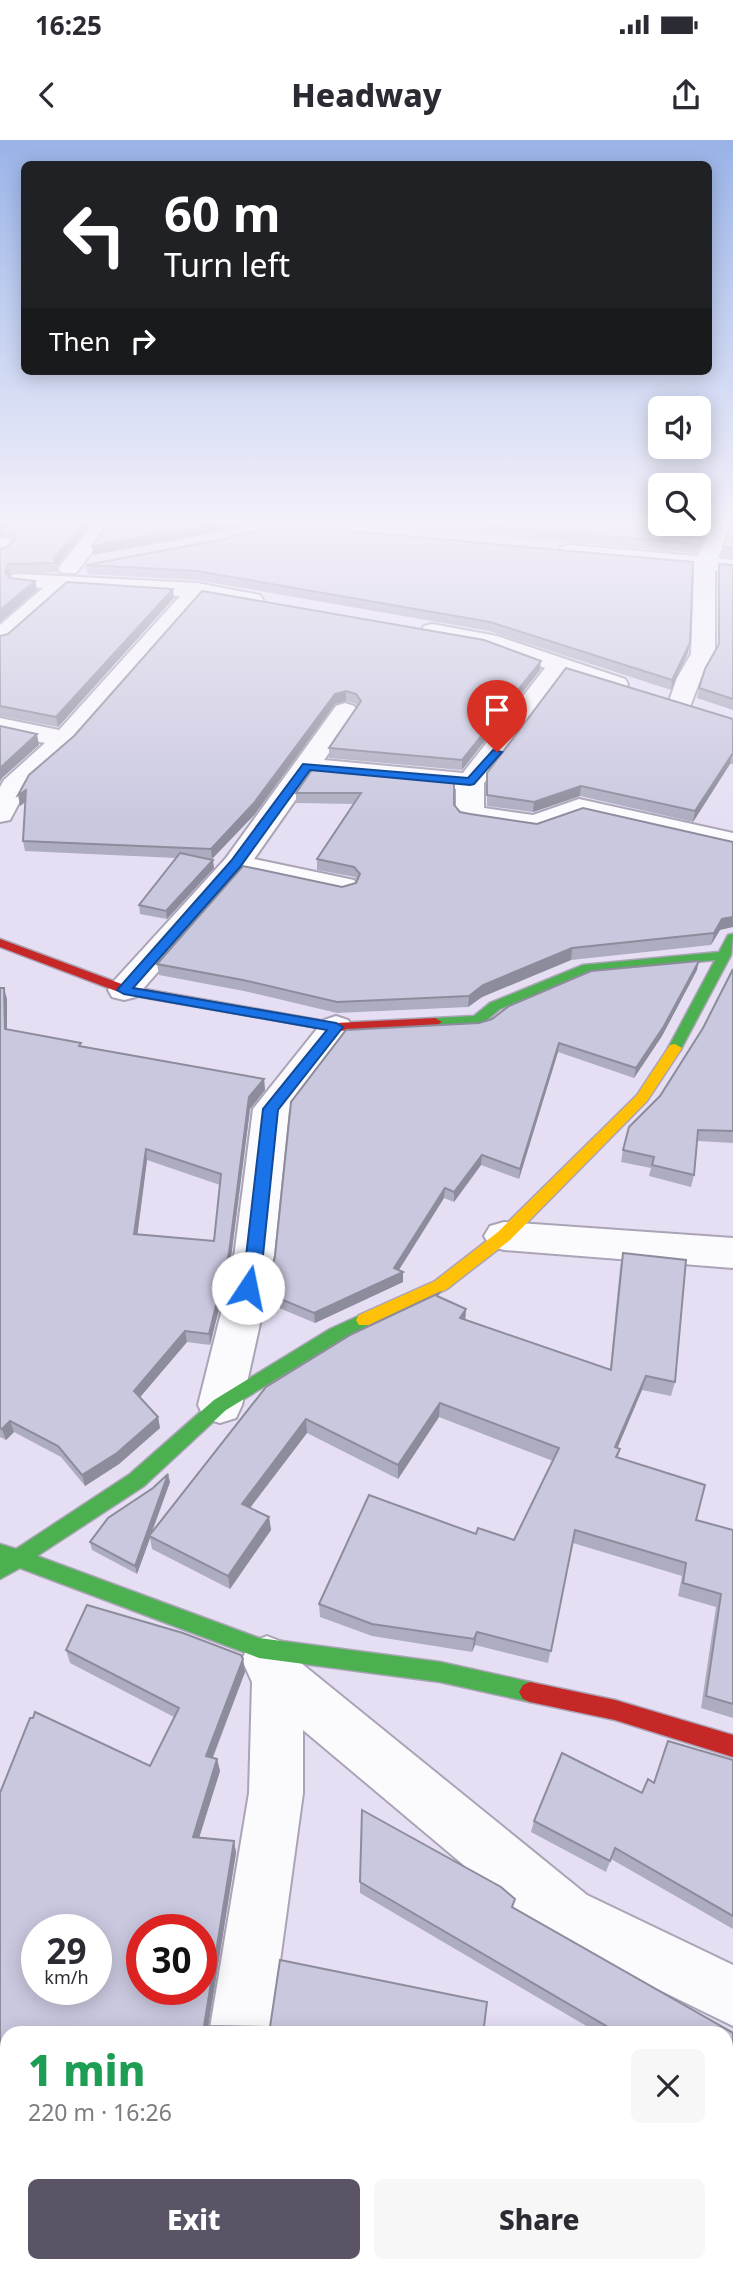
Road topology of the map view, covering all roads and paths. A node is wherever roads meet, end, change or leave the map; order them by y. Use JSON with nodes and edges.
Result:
{"nodes":[{"id":1,"x":15,"y":623,"type":"edge"},
{"id":2,"x":167,"y":623,"type":"edge"},
{"id":3,"x":704,"y":623,"type":"edge"},
{"id":4,"x":409,"y":627,"type":"edge"},
{"id":5,"x":0,"y":638,"type":"edge"},
{"id":6,"x":559,"y":666,"type":"junction"},
{"id":7,"x":631,"y":689,"type":"edge"},
{"id":8,"x":656,"y":696,"type":"edge"},
{"id":9,"x":680,"y":704,"type":"junction"},
{"id":10,"x":345,"y":711,"type":"dead end"},
{"id":11,"x":706,"y":712,"type":"edge"},
{"id":12,"x":0,"y":726,"type":"edge"},
{"id":13,"x":65,"y":739,"type":"junction"},
{"id":14,"x":307,"y":766,"type":"junction"},
{"id":15,"x":470,"y":782,"type":"junction"},
{"id":16,"x":0,"y":814,"type":"edge"},
{"id":17,"x":733,"y":842,"type":"edge"},
{"id":18,"x":236,"y":864,"type":"junction"},
{"id":19,"x":343,"y":886,"type":"edge"},
{"id":20,"x":733,"y":938,"type":"edge"},
{"id":21,"x":0,"y":943,"type":"edge"},
{"id":22,"x":726,"y":955,"type":"junction"},
{"id":23,"x":124,"y":990,"type":"junction"},
{"id":24,"x":336,"y":1027,"type":"junction"},
{"id":25,"x":504,"y":1236,"type":"junction"},
{"id":26,"x":733,"y":1253,"type":"edge"},
{"id":27,"x":220,"y":1405,"type":"junction"},
{"id":28,"x":0,"y":1551,"type":"edge"},
{"id":29,"x":18,"y":1557,"type":"junction"},
{"id":30,"x":0,"y":1570,"type":"edge"},
{"id":31,"x":268,"y":1662,"type":"junction"},
{"id":32,"x":733,"y":1746,"type":"edge"},
{"id":33,"x":733,"y":1996,"type":"edge"},
{"id":34,"x":240,"y":2026,"type":"edge"}],
"edges":[{"from":1,"to":5,"type":"street"},
{"from":2,"to":13,"type":"street"},
{"from":3,"to":9,"type":"street"},
{"from":4,"to":6,"type":"street"},
{"from":6,"to":7,"type":"street"},
{"from":6,"to":15,"type":"street"},
{"from":8,"to":9,"type":"street"},
{"from":9,"to":11,"type":"street"},
{"from":10,"to":14,"type":"street"},
{"from":12,"to":13,"type":"street"},
{"from":13,"to":16,"type":"street"},
{"from":14,"to":15,"type":"street"},
{"from":14,"to":18,"type":"street"},
{"from":15,"to":17,"type":"street"},
{"from":18,"to":19,"type":"street"},
{"from":18,"to":23,"type":"street"},
{"from":20,"to":22,"type":"street"},
{"from":21,"to":23,"type":"street"},
{"from":22,"to":24,"type":"street"},
{"from":22,"to":25,"type":"street"},
{"from":23,"to":24,"type":"street"},
{"from":24,"to":27,"type":"street"},
{"from":25,"to":26,"type":"street"},
{"from":25,"to":27,"type":"street"},
{"from":27,"to":29,"type":"street"},
{"from":28,"to":29,"type":"street"},
{"from":29,"to":30,"type":"street"},
{"from":29,"to":31,"type":"street"},
{"from":31,"to":32,"type":"street"},
{"from":31,"to":33,"type":"street"},
{"from":31,"to":34,"type":"street"}]}
